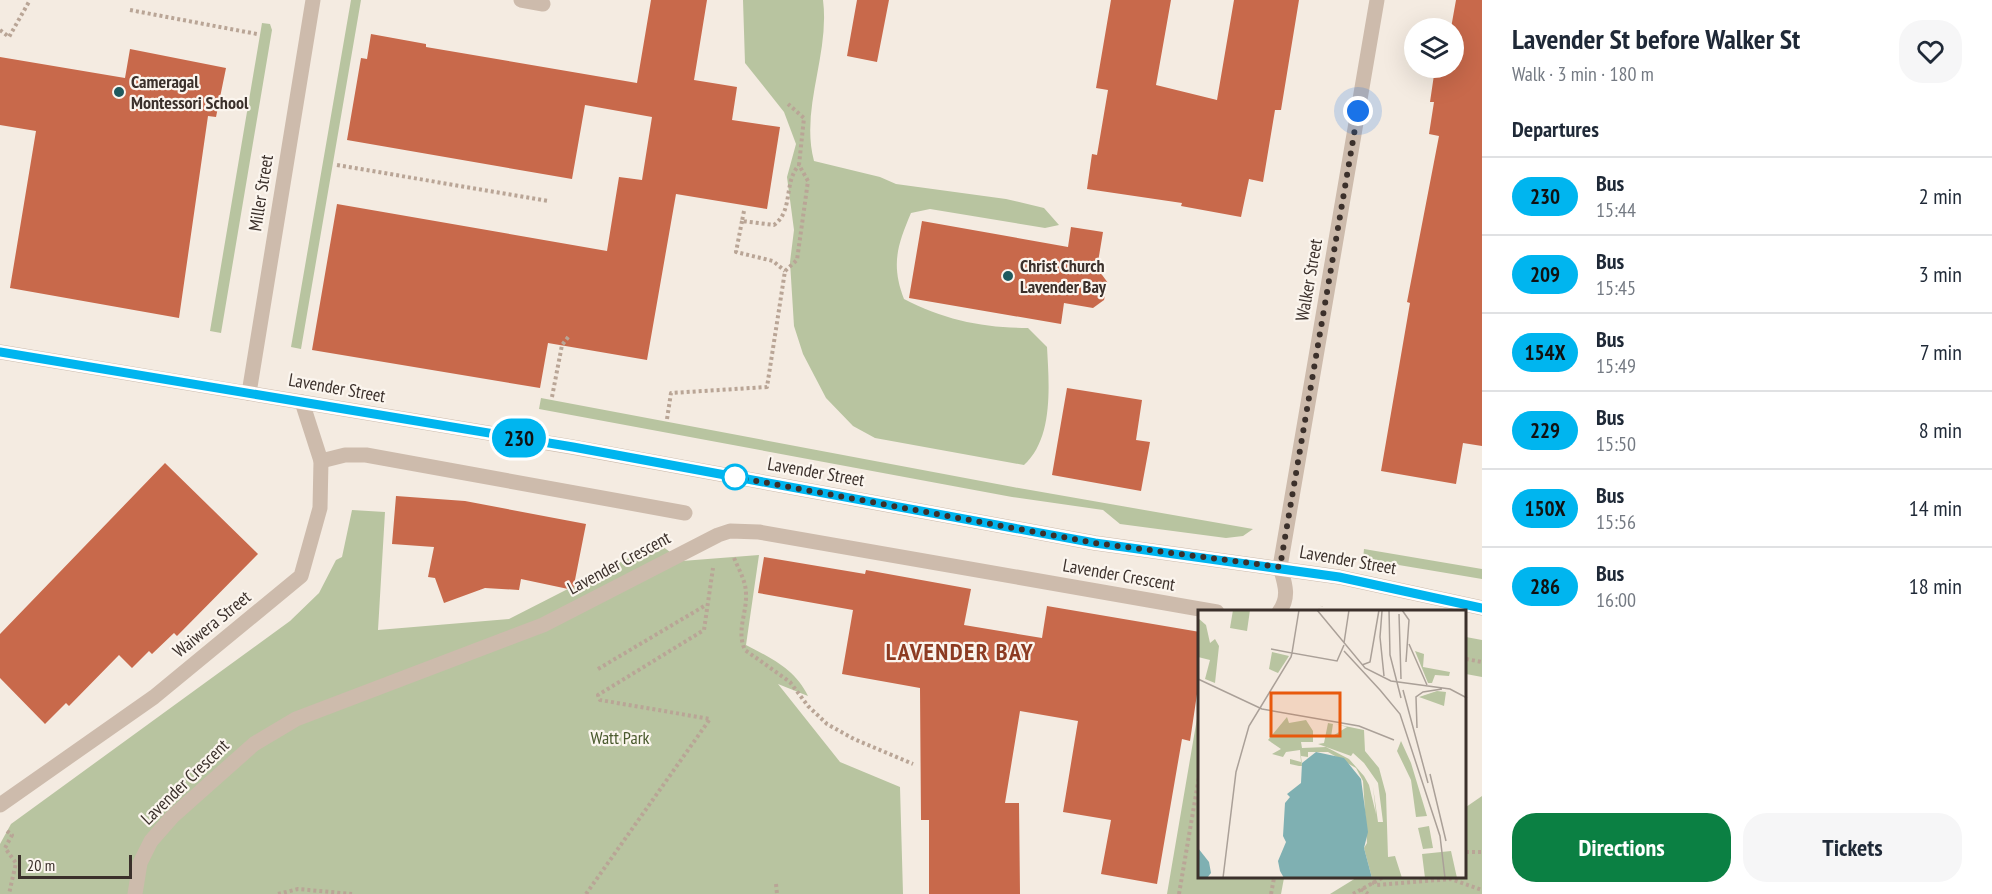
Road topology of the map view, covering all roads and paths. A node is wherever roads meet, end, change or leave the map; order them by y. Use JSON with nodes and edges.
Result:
{"nodes":[{"id":1,"x":30,"y":0,"type":"edge"},
{"id":2,"x":313,"y":0,"type":"edge"},
{"id":3,"x":521,"y":0,"type":"edge"},
{"id":4,"x":1377,"y":0,"type":"edge"},
{"id":5,"x":543,"y":4,"type":"dead end"},
{"id":6,"x":130,"y":10,"type":"dead end"},
{"id":7,"x":0,"y":30,"type":"edge"},
{"id":8,"x":257,"y":34,"type":"dead end"},
{"id":9,"x":788,"y":104,"type":"dead end"},
{"id":10,"x":337,"y":165,"type":"dead end"},
{"id":11,"x":799,"y":165,"type":"junction"},
{"id":12,"x":548,"y":201,"type":"dead end"},
{"id":13,"x":744,"y":211,"type":"dead end"},
{"id":14,"x":742,"y":221,"type":"junction"},
{"id":15,"x":785,"y":271,"type":"junction"},
{"id":16,"x":569,"y":336,"type":"dead end"},
{"id":17,"x":0,"y":352,"type":"edge"},
{"id":18,"x":249,"y":393,"type":"junction"},
{"id":19,"x":552,"y":397,"type":"dead end"},
{"id":20,"x":302,"y":402,"type":"junction"},
{"id":21,"x":667,"y":419,"type":"dead end"},
{"id":22,"x":321,"y":461,"type":"junction"},
{"id":23,"x":685,"y":513,"type":"dead end"},
{"id":24,"x":722,"y":533,"type":"junction"},
{"id":25,"x":1280,"y":567,"type":"junction"},
{"id":26,"x":710,"y":585,"type":"dead end"},
{"id":27,"x":707,"y":605,"type":"junction"},
{"id":28,"x":1321,"y":606,"type":"dead end"},
{"id":29,"x":1482,"y":608,"type":"edge"},
{"id":30,"x":1206,"y":610,"type":"edge"},
{"id":31,"x":1280,"y":610,"type":"edge"},
{"id":32,"x":1320,"y":610,"type":"edge"},
{"id":33,"x":1467,"y":659,"type":"edge"},
{"id":34,"x":1482,"y":662,"type":"edge"},
{"id":35,"x":598,"y":669,"type":"dead end"},
{"id":36,"x":914,"y":764,"type":"dead end"},
{"id":37,"x":1198,"y":799,"type":"edge"},
{"id":38,"x":0,"y":805,"type":"edge"},
{"id":39,"x":5,"y":829,"type":"dead end"},
{"id":40,"x":1274,"y":879,"type":"edge"},
{"id":41,"x":1380,"y":879,"type":"edge"},
{"id":42,"x":1372,"y":882,"type":"junction"},
{"id":43,"x":776,"y":884,"type":"dead end"},
{"id":44,"x":1361,"y":889,"type":"junction"},
{"id":45,"x":1482,"y":890,"type":"edge"},
{"id":46,"x":9,"y":894,"type":"edge"},
{"id":47,"x":135,"y":894,"type":"edge"},
{"id":48,"x":278,"y":894,"type":"edge"},
{"id":49,"x":352,"y":894,"type":"edge"},
{"id":50,"x":586,"y":894,"type":"edge"},
{"id":51,"x":777,"y":894,"type":"edge"},
{"id":52,"x":1179,"y":894,"type":"edge"},
{"id":53,"x":1271,"y":894,"type":"edge"},
{"id":54,"x":1353,"y":894,"type":"edge"},
{"id":55,"x":1368,"y":894,"type":"edge"}],
"edges":[{"from":1,"to":7,"type":"path"},
{"from":2,"to":18,"type":"street","name":"Miller Street"},
{"from":3,"to":5,"type":"street"},
{"from":4,"to":25,"type":"street","name":"Walker Street"},
{"from":6,"to":8,"type":"path"},
{"from":9,"to":11,"type":"path"},
{"from":10,"to":12,"type":"path"},
{"from":11,"to":14,"type":"path"},
{"from":11,"to":15,"type":"path"},
{"from":13,"to":14,"type":"path"},
{"from":14,"to":15,"type":"path"},
{"from":15,"to":21,"type":"path"},
{"from":16,"to":19,"type":"path"},
{"from":17,"to":18,"type":"street","name":"Lavender Street"},
{"from":18,"to":20,"type":"street","name":"Lavender Street"},
{"from":20,"to":22,"type":"street","name":"Waiwera Street"},
{"from":20,"to":25,"type":"street","name":"Lavender Street"},
{"from":22,"to":23,"type":"street"},
{"from":22,"to":38,"type":"street","name":"Waiwera Street"},
{"from":24,"to":30,"type":"street","name":"Lavender Crescent"},
{"from":24,"to":36,"type":"path"},
{"from":24,"to":47,"type":"street","name":"Lavender Crescent"},
{"from":25,"to":29,"type":"street","name":"Lavender Street"},
{"from":25,"to":31,"type":"street"},
{"from":26,"to":27,"type":"path"},
{"from":27,"to":35,"type":"path"},
{"from":27,"to":50,"type":"path"},
{"from":28,"to":32,"type":"path"},
{"from":33,"to":34,"type":"path"},
{"from":37,"to":52,"type":"path"},
{"from":39,"to":46,"type":"path"},
{"from":40,"to":53,"type":"path"},
{"from":41,"to":42,"type":"path"},
{"from":42,"to":44,"type":"path"},
{"from":42,"to":45,"type":"path"},
{"from":43,"to":51,"type":"path"},
{"from":44,"to":54,"type":"path"},
{"from":44,"to":55,"type":"path"},
{"from":48,"to":49,"type":"path"}]}
